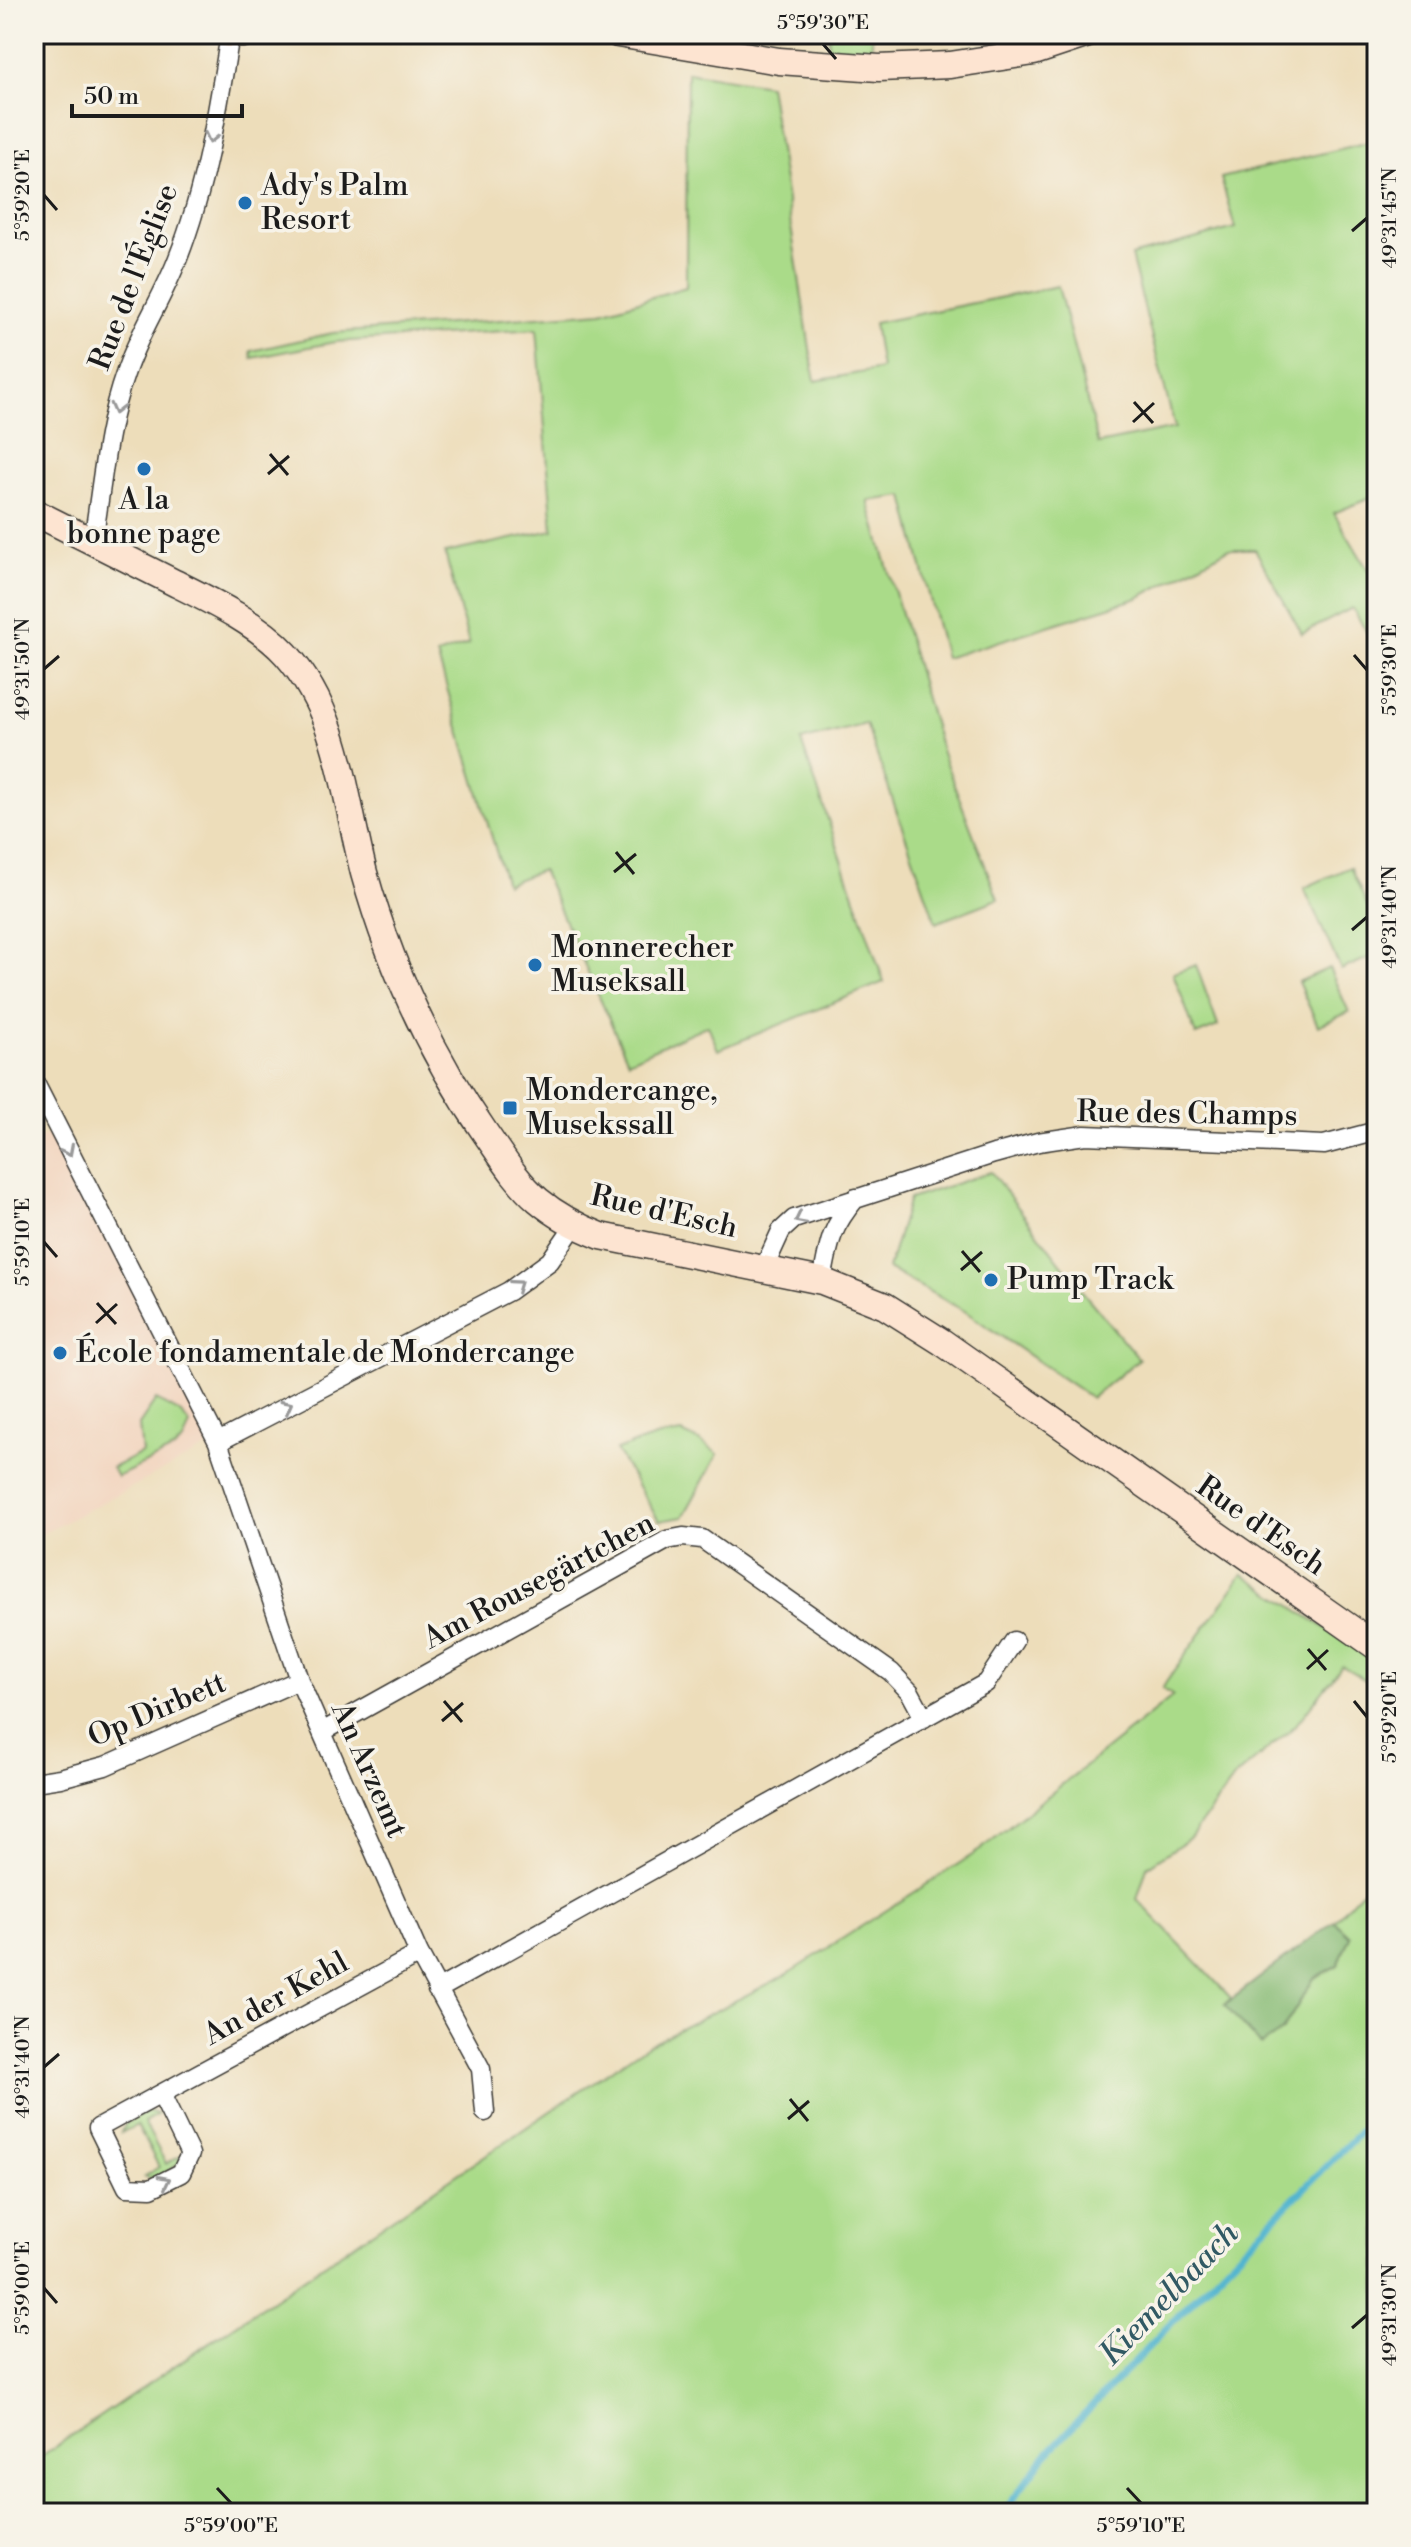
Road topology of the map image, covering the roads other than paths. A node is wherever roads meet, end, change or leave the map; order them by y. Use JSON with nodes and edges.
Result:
{"nodes":[{"id":1,"x":229,"y":34,"type":"edge"},
{"id":2,"x":243,"y":34,"type":"edge"},
{"id":3,"x":618,"y":34,"type":"edge"},
{"id":4,"x":1088,"y":34,"type":"edge"},
{"id":5,"x":34,"y":512,"type":"edge"},
{"id":6,"x":93,"y":541,"type":"junction"},
{"id":7,"x":34,"y":1081,"type":"edge"},
{"id":8,"x":1377,"y":1131,"type":"edge"},
{"id":9,"x":858,"y":1196,"type":"junction"},
{"id":10,"x":574,"y":1226,"type":"junction"},
{"id":11,"x":764,"y":1268,"type":"junction"},
{"id":12,"x":822,"y":1281,"type":"junction"},
{"id":13,"x":218,"y":1442,"type":"junction"},
{"id":14,"x":1014,"y":1641,"type":"dead end"},
{"id":15,"x":1377,"y":1647,"type":"edge"},
{"id":16,"x":299,"y":1680,"type":"junction"},
{"id":17,"x":924,"y":1718,"type":"junction"},
{"id":18,"x":322,"y":1732,"type":"junction"},
{"id":19,"x":34,"y":1782,"type":"edge"},
{"id":20,"x":419,"y":1954,"type":"junction"},
{"id":21,"x":437,"y":1990,"type":"junction"},
{"id":22,"x":161,"y":2094,"type":"junction"},
{"id":23,"x":485,"y":2112,"type":"dead end"}],
"edges":[{"from":1,"to":2,"type":"main road"},
{"from":1,"to":6,"type":"street","name":"Rue de l'Église","one_way":true},
{"from":3,"to":4,"type":"main road"},
{"from":5,"to":6,"type":"main road","name":"Rue d'Esch"},
{"from":6,"to":10,"type":"main road","name":"Rue d'Esch"},
{"from":7,"to":13,"type":"street","name":"An Arzemt","one_way":true},
{"from":8,"to":9,"type":"street","name":"Rue des Champs"},
{"from":9,"to":11,"type":"street","name":"Rue des Champs","one_way":true},
{"from":9,"to":12,"type":"street"},
{"from":10,"to":11,"type":"main road","name":"Rue d'Esch"},
{"from":13,"to":10,"type":"street","one_way":true},
{"from":11,"to":12,"type":"main road","name":"Rue d'Esch"},
{"from":12,"to":15,"type":"main road","name":"Rue d'Esch"},
{"from":13,"to":16,"type":"street","name":"An Arzemt"},
{"from":14,"to":17,"type":"street"},
{"from":16,"to":18,"type":"street","name":"An Arzemt"},
{"from":16,"to":19,"type":"street","name":"Op Dirbett"},
{"from":17,"to":18,"type":"street","name":"Am Rousegärtchen"},
{"from":17,"to":21,"type":"street"},
{"from":18,"to":20,"type":"street","name":"An Arzemt"},
{"from":20,"to":21,"type":"street","name":"An Arzemt"},
{"from":20,"to":22,"type":"street","name":"An der Kehl"},
{"from":21,"to":23,"type":"street","name":"An Arzemt"},
{"from":22,"to":22,"type":"street","name":"An der Kehl","one_way":true}]}
